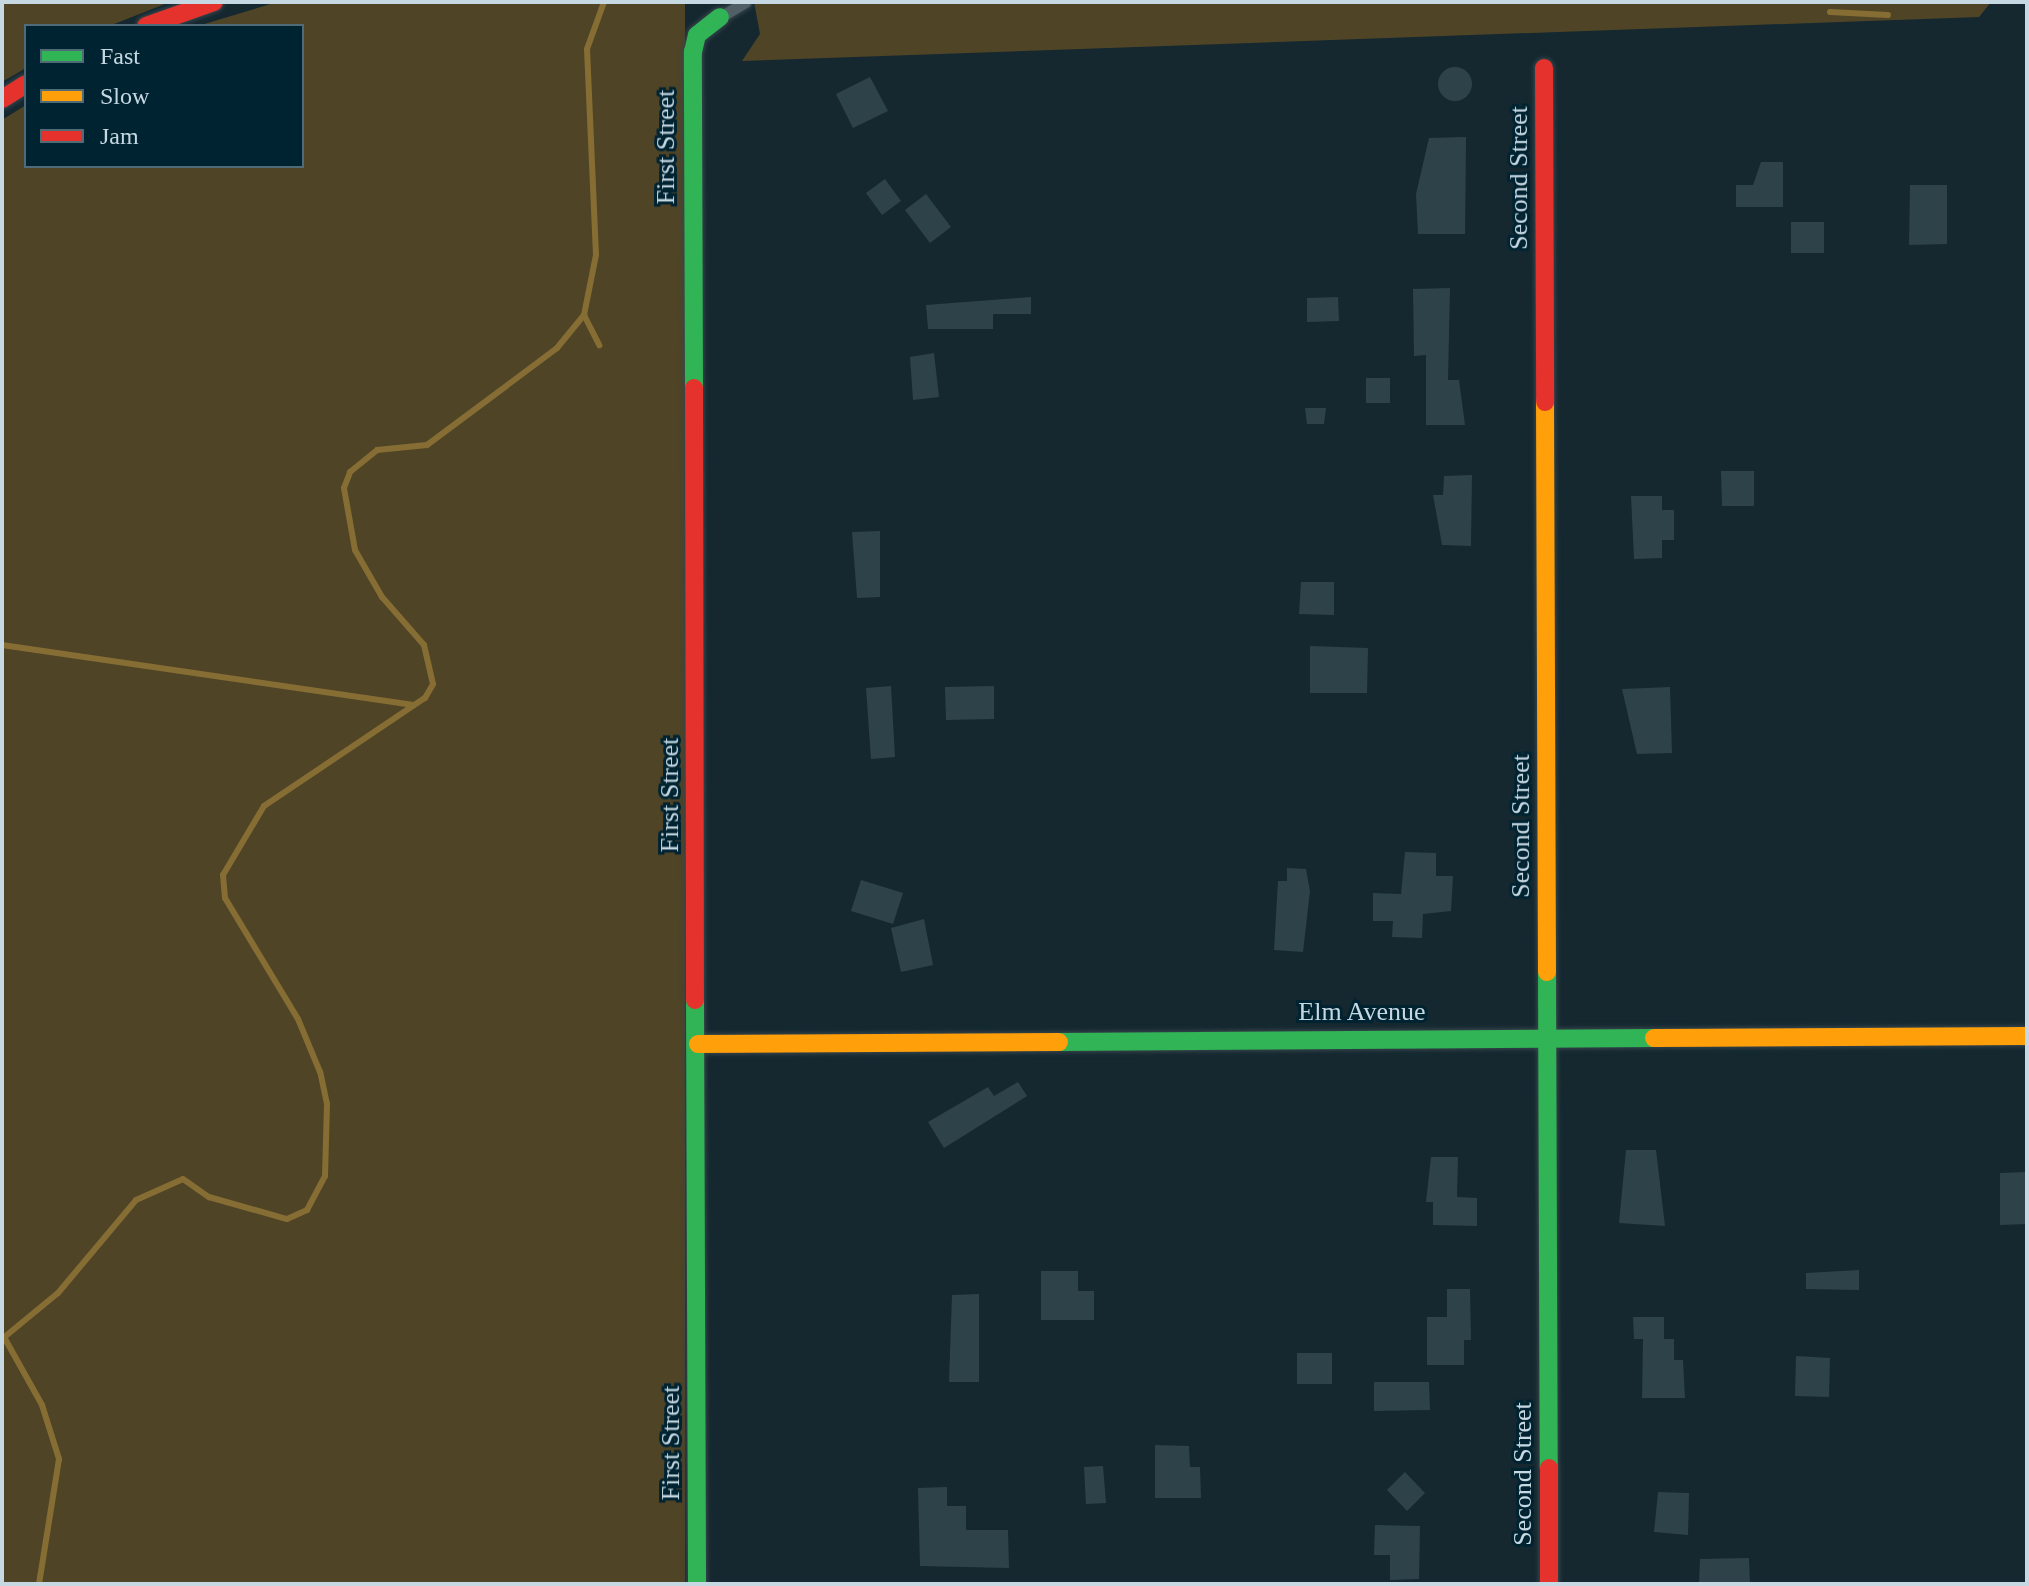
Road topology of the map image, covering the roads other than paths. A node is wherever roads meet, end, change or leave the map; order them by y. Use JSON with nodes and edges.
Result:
{"nodes":[{"id":1,"x":214,"y":2,"type":"edge"},
{"id":2,"x":745,"y":2,"type":"edge"},
{"id":3,"x":720,"y":17,"type":"joint"},
{"id":4,"x":152,"y":24,"type":"edge"},
{"id":5,"x":1544,"y":68,"type":"dead end"},
{"id":6,"x":24,"y":85,"type":"edge"},
{"id":7,"x":2,"y":99,"type":"edge"},
{"id":8,"x":2027,"y":1036,"type":"edge"},
{"id":9,"x":1549,"y":1037,"type":"junction"},
{"id":10,"x":698,"y":1044,"type":"junction"},
{"id":11,"x":697,"y":1584,"type":"edge"},
{"id":12,"x":1549,"y":1584,"type":"edge"}],
"edges":[{"from":1,"to":4,"type":"street"},
{"from":2,"to":3,"type":"lane"},
{"from":3,"to":10,"type":"street","name":"First Street"},
{"from":5,"to":9,"type":"street","name":"Second Street"},
{"from":6,"to":7,"type":"street"},
{"from":8,"to":9,"type":"street","name":"Elm Avenue"},
{"from":9,"to":10,"type":"street","name":"Elm Avenue"},
{"from":9,"to":12,"type":"street","name":"Second Street"},
{"from":10,"to":11,"type":"street","name":"First Street"}]}
